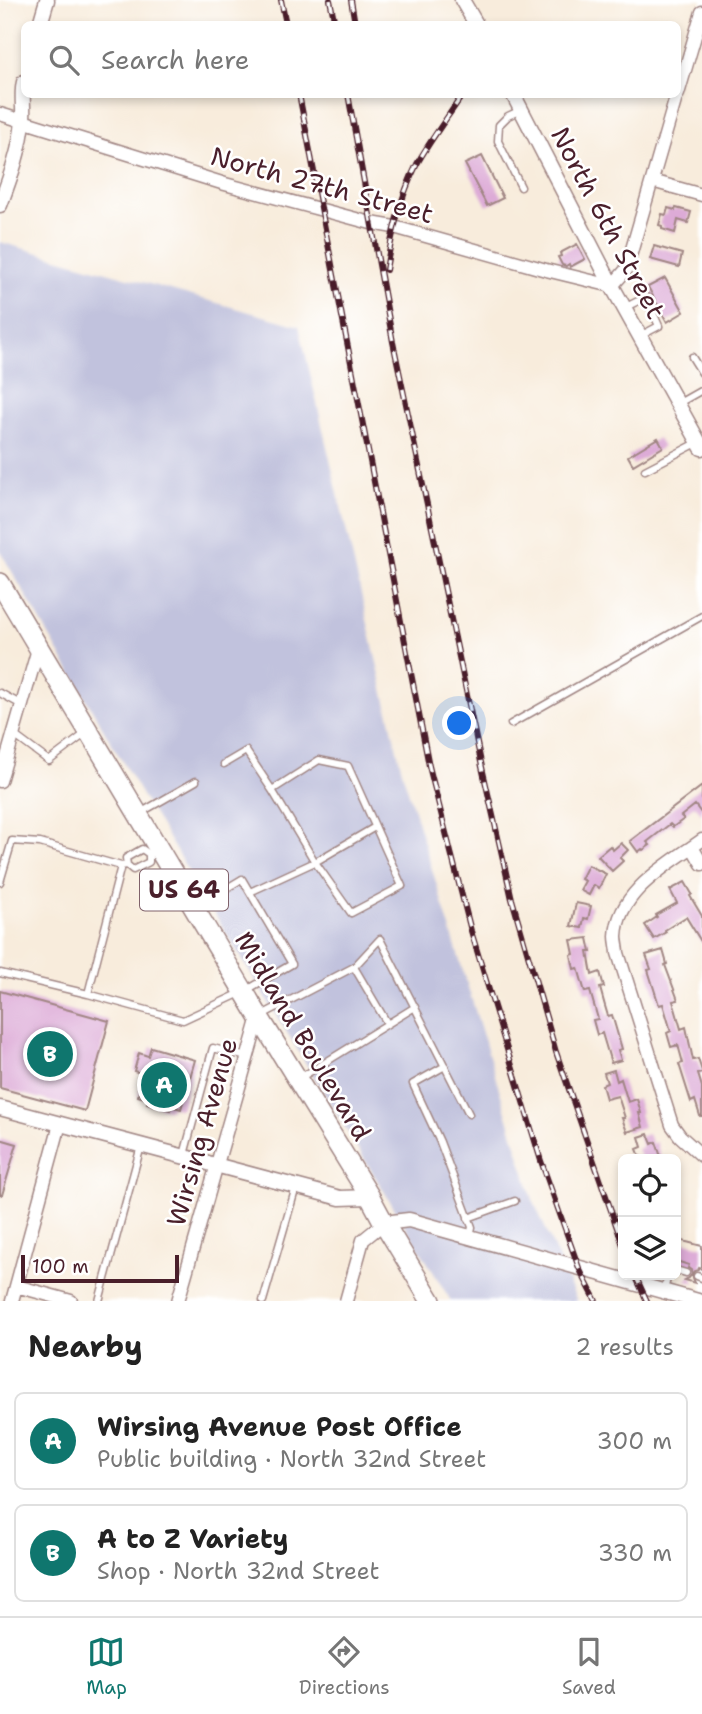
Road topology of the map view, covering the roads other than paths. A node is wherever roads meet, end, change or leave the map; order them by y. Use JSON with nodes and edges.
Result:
{"nodes":[{"id":1,"x":47,"y":0,"type":"edge"},
{"id":2,"x":462,"y":0,"type":"edge"},
{"id":3,"x":702,"y":12,"type":"edge"},
{"id":4,"x":41,"y":21,"type":"edge"},
{"id":5,"x":474,"y":21,"type":"edge"},
{"id":6,"x":681,"y":81,"type":"edge"},
{"id":7,"x":23,"y":98,"type":"edge"},
{"id":8,"x":515,"y":98,"type":"edge"},
{"id":9,"x":676,"y":98,"type":"edge"},
{"id":10,"x":521,"y":110,"type":"junction"},
{"id":11,"x":0,"y":114,"type":"edge"},
{"id":12,"x":23,"y":121,"type":"junction"},
{"id":13,"x":652,"y":181,"type":"junction"},
{"id":14,"x":521,"y":187,"type":"dead end"},
{"id":15,"x":702,"y":195,"type":"edge"},
{"id":16,"x":0,"y":205,"type":"edge"},
{"id":17,"x":612,"y":286,"type":"junction"},
{"id":18,"x":624,"y":308,"type":"junction"},
{"id":19,"x":640,"y":336,"type":"junction"},
{"id":20,"x":692,"y":357,"type":"dead end"},
{"id":21,"x":702,"y":373,"type":"edge"},
{"id":22,"x":702,"y":390,"type":"edge"},
{"id":23,"x":677,"y":404,"type":"junction"},
{"id":24,"x":700,"y":445,"type":"edge"},
{"id":25,"x":645,"y":470,"type":"dead end"},
{"id":26,"x":0,"y":583,"type":"edge"},
{"id":27,"x":702,"y":616,"type":"edge"},
{"id":28,"x":38,"y":649,"type":"junction"},
{"id":29,"x":0,"y":693,"type":"edge"},
{"id":30,"x":22,"y":705,"type":"junction"},
{"id":31,"x":511,"y":724,"type":"dead end"},
{"id":32,"x":88,"y":732,"type":"junction"},
{"id":33,"x":13,"y":734,"type":"junction"},
{"id":34,"x":224,"y":764,"type":"dead end"},
{"id":35,"x":0,"y":781,"type":"edge"},
{"id":36,"x":196,"y":781,"type":"dead end"},
{"id":37,"x":272,"y":790,"type":"junction"},
{"id":38,"x":138,"y":814,"type":"junction"},
{"id":39,"x":375,"y":827,"type":"junction"},
{"id":40,"x":697,"y":844,"type":"edge"},
{"id":41,"x":154,"y":852,"type":"junction"},
{"id":42,"x":315,"y":862,"type":"junction"},
{"id":43,"x":702,"y":864,"type":"edge"},
{"id":44,"x":124,"y":866,"type":"junction"},
{"id":45,"x":0,"y":882,"type":"edge"},
{"id":46,"x":250,"y":892,"type":"junction"},
{"id":47,"x":194,"y":907,"type":"junction"},
{"id":48,"x":354,"y":967,"type":"junction"},
{"id":49,"x":0,"y":973,"type":"edge"},
{"id":50,"x":245,"y":992,"type":"junction"},
{"id":51,"x":88,"y":994,"type":"junction"},
{"id":52,"x":415,"y":1007,"type":"junction"},
{"id":53,"x":258,"y":1017,"type":"junction"},
{"id":54,"x":387,"y":1023,"type":"junction"},
{"id":55,"x":247,"y":1057,"type":"junction"},
{"id":56,"x":444,"y":1066,"type":"junction"},
{"id":57,"x":298,"y":1080,"type":"junction"},
{"id":58,"x":0,"y":1108,"type":"edge"},
{"id":59,"x":469,"y":1114,"type":"dead end"},
{"id":60,"x":60,"y":1124,"type":"junction"},
{"id":61,"x":141,"y":1146,"type":"junction"},
{"id":62,"x":702,"y":1156,"type":"edge"},
{"id":63,"x":184,"y":1157,"type":"junction"},
{"id":64,"x":216,"y":1166,"type":"junction"},
{"id":65,"x":296,"y":1187,"type":"junction"},
{"id":66,"x":370,"y":1197,"type":"junction"},
{"id":67,"x":515,"y":1201,"type":"dead end"},
{"id":68,"x":468,"y":1218,"type":"junction"},
{"id":69,"x":384,"y":1223,"type":"junction"},
{"id":70,"x":470,"y":1236,"type":"junction"},
{"id":71,"x":681,"y":1272,"type":"edge"},
{"id":72,"x":686,"y":1273,"type":"dead end"},
{"id":73,"x":667,"y":1280,"type":"edge"},
{"id":74,"x":16,"y":1286,"type":"junction"},
{"id":75,"x":663,"y":1292,"type":"junction"},
{"id":76,"x":12,"y":1301,"type":"edge"},
{"id":77,"x":71,"y":1301,"type":"edge"},
{"id":78,"x":99,"y":1301,"type":"edge"},
{"id":79,"x":178,"y":1301,"type":"edge"},
{"id":80,"x":263,"y":1301,"type":"edge"},
{"id":81,"x":346,"y":1301,"type":"edge"},
{"id":82,"x":431,"y":1301,"type":"edge"},
{"id":83,"x":698,"y":1301,"type":"edge"}],
"edges":[{"from":1,"to":4,"type":"street"},
{"from":2,"to":5,"type":"street"},
{"from":3,"to":6,"type":"street"},
{"from":7,"to":12,"type":"street"},
{"from":8,"to":10,"type":"street","name":"North 6th Street"},
{"from":9,"to":13,"type":"street"},
{"from":10,"to":14,"type":"lane"},
{"from":10,"to":17,"type":"street","name":"North 6th Street"},
{"from":11,"to":12,"type":"street","name":"North 27th Street"},
{"from":12,"to":16,"type":"street"},
{"from":12,"to":17,"type":"street","name":"North 27th Street"},
{"from":13,"to":15,"type":"street"},
{"from":13,"to":17,"type":"street"},
{"from":17,"to":18,"type":"street","name":"North 6th Street"},
{"from":18,"to":19,"type":"street","name":"North 6th Street"},
{"from":18,"to":19,"type":"lane"},
{"from":19,"to":23,"type":"street","name":"North 6th Street"},
{"from":20,"to":21,"type":"lane"},
{"from":22,"to":23,"type":"lane"},
{"from":23,"to":24,"type":"street","name":"North 6th Street"},
{"from":24,"to":25,"type":"lane"},
{"from":26,"to":28,"type":"main road","name":"Midland Boulevard","number":"US 64"},
{"from":27,"to":31,"type":"lane"},
{"from":28,"to":30,"type":"street"},
{"from":28,"to":32,"type":"main road","name":"Midland Boulevard","number":"US 64"},
{"from":29,"to":30,"type":"lane"},
{"from":30,"to":33,"type":"street"},
{"from":32,"to":33,"type":"lane"},
{"from":32,"to":38,"type":"main road","name":"Midland Boulevard","number":"US 64"},
{"from":33,"to":35,"type":"street"},
{"from":34,"to":37,"type":"lane"},
{"from":36,"to":38,"type":"lane"},
{"from":37,"to":39,"type":"lane"},
{"from":37,"to":42,"type":"lane"},
{"from":38,"to":41,"type":"main road","name":"Midland Boulevard","number":"US 64"},
{"from":39,"to":42,"type":"lane"},
{"from":39,"to":42,"type":"lane"},
{"from":40,"to":43,"type":"street"},
{"from":40,"to":62,"type":"street"},
{"from":41,"to":44,"type":"lane"},
{"from":41,"to":44,"type":"lane"},
{"from":41,"to":47,"type":"main road","name":"Midland Boulevard","number":"US 64"},
{"from":42,"to":46,"type":"lane"},
{"from":44,"to":45,"type":"lane"},
{"from":44,"to":51,"type":"lane"},
{"from":46,"to":47,"type":"lane"},
{"from":46,"to":50,"type":"lane"},
{"from":47,"to":50,"type":"main road","name":"Midland Boulevard","number":"US 64"},
{"from":48,"to":52,"type":"lane"},
{"from":48,"to":53,"type":"lane"},
{"from":48,"to":54,"type":"lane"},
{"from":49,"to":51,"type":"lane"},
{"from":50,"to":51,"type":"lane"},
{"from":50,"to":53,"type":"main road","name":"Midland Boulevard","number":"US 64"},
{"from":52,"to":54,"type":"lane"},
{"from":52,"to":56,"type":"lane"},
{"from":53,"to":55,"type":"street","name":"Wirsing Avenue"},
{"from":53,"to":57,"type":"main road","name":"Midland Boulevard","number":"US 64"},
{"from":54,"to":57,"type":"lane"},
{"from":55,"to":63,"type":"lane"},
{"from":55,"to":64,"type":"street","name":"Wirsing Avenue"},
{"from":56,"to":59,"type":"lane"},
{"from":56,"to":68,"type":"lane"},
{"from":57,"to":66,"type":"main road","name":"Midland Boulevard","number":"US 64"},
{"from":58,"to":60,"type":"street"},
{"from":60,"to":61,"type":"street"},
{"from":60,"to":74,"type":"street"},
{"from":61,"to":63,"type":"street"},
{"from":61,"to":78,"type":"lane"},
{"from":63,"to":64,"type":"street"},
{"from":64,"to":65,"type":"street"},
{"from":64,"to":79,"type":"street","name":"Wirsing Avenue"},
{"from":65,"to":66,"type":"street"},
{"from":65,"to":80,"type":"lane"},
{"from":66,"to":69,"type":"main road","name":"Midland Boulevard","number":"US 64"},
{"from":67,"to":68,"type":"lane"},
{"from":68,"to":70,"type":"lane"},
{"from":69,"to":70,"type":"street"},
{"from":69,"to":81,"type":"street"},
{"from":69,"to":82,"type":"main road","name":"Midland Boulevard","number":"US 64"},
{"from":70,"to":75,"type":"street"},
{"from":71,"to":72,"type":"lane"},
{"from":73,"to":75,"type":"lane"},
{"from":74,"to":76,"type":"street"},
{"from":74,"to":77,"type":"street"},
{"from":75,"to":83,"type":"street"}]}
